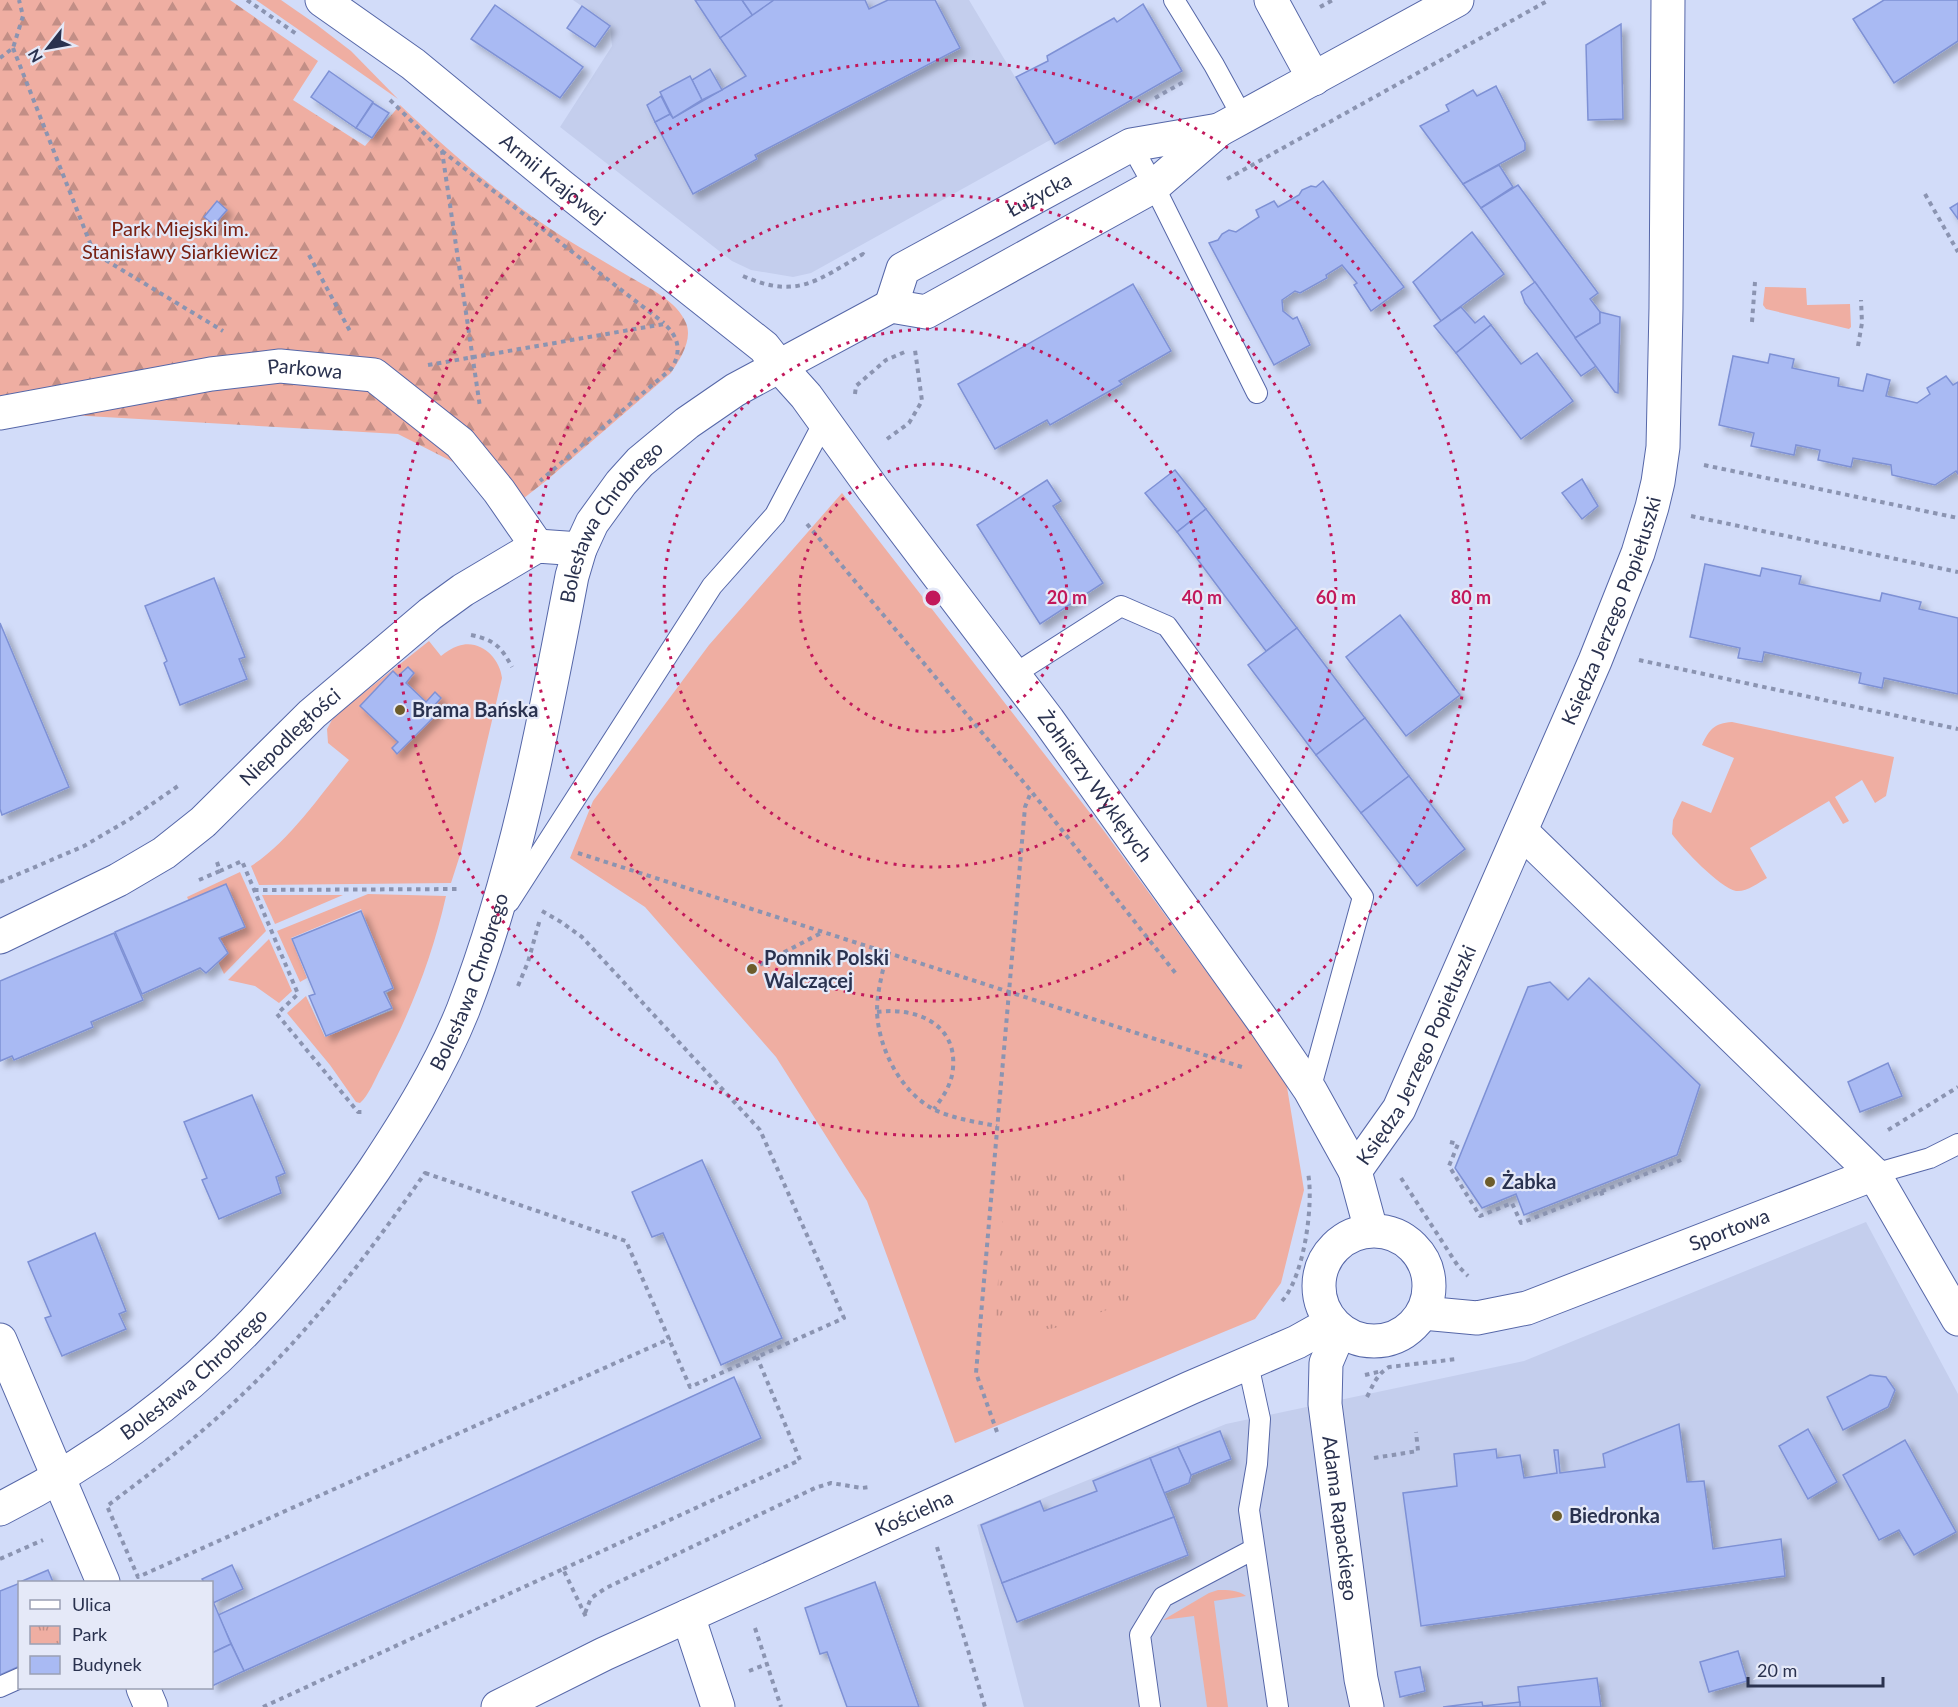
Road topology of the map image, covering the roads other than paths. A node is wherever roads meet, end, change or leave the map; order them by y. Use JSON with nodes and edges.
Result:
{"nodes":[{"id":1,"x":322,"y":0,"type":"edge"},
{"id":2,"x":1174,"y":0,"type":"edge"},
{"id":3,"x":1271,"y":0,"type":"edge"},
{"id":4,"x":1456,"y":0,"type":"edge"},
{"id":5,"x":1668,"y":0,"type":"edge"},
{"id":6,"x":1314,"y":79,"type":"junction"},
{"id":7,"x":1231,"y":124,"type":"junction"},
{"id":8,"x":1131,"y":145,"type":"junction"},
{"id":9,"x":1154,"y":186,"type":"junction"},
{"id":10,"x":891,"y":306,"type":"junction"},
{"id":11,"x":779,"y":366,"type":"junction"},
{"id":12,"x":1257,"y":393,"type":"dead end"},
{"id":13,"x":0,"y":414,"type":"edge"},
{"id":14,"x":824,"y":422,"type":"junction"},
{"id":15,"x":537,"y":546,"type":"junction"},
{"id":16,"x":580,"y":549,"type":"junction"},
{"id":17,"x":1013,"y":675,"type":"junction"},
{"id":18,"x":1521,"y":831,"type":"junction"},
{"id":19,"x":491,"y":929,"type":"junction"},
{"id":20,"x":0,"y":937,"type":"edge"},
{"id":21,"x":1310,"y":1090,"type":"junction"},
{"id":22,"x":1958,"y":1144,"type":"edge"},
{"id":23,"x":1355,"y":1172,"type":"junction"},
{"id":24,"x":1874,"y":1174,"type":"junction"},
{"id":25,"x":1371,"y":1230,"type":"junction"},
{"id":26,"x":1423,"y":1313,"type":"junction"},
{"id":27,"x":1958,"y":1319,"type":"edge"},
{"id":28,"x":1336,"y":1327,"type":"junction"},
{"id":29,"x":0,"y":1340,"type":"edge"},
{"id":30,"x":1248,"y":1364,"type":"junction"},
{"id":31,"x":58,"y":1477,"type":"junction"},
{"id":32,"x":0,"y":1509,"type":"edge"},
{"id":33,"x":1254,"y":1549,"type":"junction"},
{"id":34,"x":103,"y":1581,"type":"edge"},
{"id":35,"x":688,"y":1616,"type":"junction"},
{"id":36,"x":18,"y":1679,"type":"edge"},
{"id":37,"x":0,"y":1687,"type":"edge"},
{"id":38,"x":143,"y":1689,"type":"edge"},
{"id":39,"x":151,"y":1707,"type":"edge"},
{"id":40,"x":498,"y":1707,"type":"edge"},
{"id":41,"x":718,"y":1707,"type":"edge"},
{"id":42,"x":1150,"y":1707,"type":"edge"},
{"id":43,"x":1278,"y":1707,"type":"edge"},
{"id":44,"x":1367,"y":1707,"type":"edge"}],
"edges":[{"from":1,"to":11,"type":"street","name":"Armii Krajowej"},
{"from":2,"to":7,"type":"lane"},
{"from":3,"to":6,"type":"street"},
{"from":4,"to":6,"type":"street","name":"Łużycka"},
{"from":5,"to":18,"type":"street","name":"Księdza Jerzego Popiełuszki"},
{"from":6,"to":7,"type":"street","name":"Łużycka"},
{"from":7,"to":8,"type":"street","name":"Łużycka"},
{"from":7,"to":9,"type":"street","name":"Łużycka"},
{"from":8,"to":9,"type":"lane"},
{"from":8,"to":10,"type":"street","name":"Łużycka"},
{"from":9,"to":10,"type":"street","name":"Łużycka"},
{"from":9,"to":12,"type":"lane"},
{"from":10,"to":11,"type":"street"},
{"from":11,"to":14,"type":"street","name":"Żołnierzy Wyklętych"},
{"from":11,"to":16,"type":"street","name":"Bolesława Chrobrego"},
{"from":13,"to":15,"type":"street","name":"Parkowa"},
{"from":14,"to":17,"type":"street","name":"Żołnierzy Wyklętych"},
{"from":14,"to":19,"type":"lane"},
{"from":15,"to":16,"type":"street"},
{"from":15,"to":20,"type":"street","name":"Niepodległości"},
{"from":16,"to":19,"type":"street","name":"Bolesława Chrobrego"},
{"from":17,"to":21,"type":"street","name":"Żołnierzy Wyklętych"},
{"from":17,"to":21,"type":"lane"},
{"from":18,"to":23,"type":"street","name":"Księdza Jerzego Popiełuszki"},
{"from":18,"to":24,"type":"street"},
{"from":19,"to":31,"type":"street","name":"Bolesława Chrobrego"},
{"from":21,"to":23,"type":"street","name":"Żołnierzy Wyklętych"},
{"from":22,"to":24,"type":"lane"},
{"from":23,"to":25,"type":"street","name":"Żołnierzy Wyklętych"},
{"from":24,"to":26,"type":"street","name":"Sportowa"},
{"from":24,"to":27,"type":"street"},
{"from":25,"to":26,"type":"street"},
{"from":25,"to":28,"type":"street"},
{"from":26,"to":28,"type":"street"},
{"from":28,"to":30,"type":"street","name":"Kościelna"},
{"from":28,"to":44,"type":"street","name":"Adama Rapackiego"},
{"from":29,"to":31,"type":"street"},
{"from":30,"to":33,"type":"lane"},
{"from":30,"to":35,"type":"street","name":"Kościelna"},
{"from":31,"to":32,"type":"street","name":"Bolesława Chrobrego"},
{"from":31,"to":34,"type":"street"},
{"from":33,"to":42,"type":"lane"},
{"from":33,"to":43,"type":"lane"},
{"from":35,"to":40,"type":"street","name":"Kościelna"},
{"from":35,"to":41,"type":"street"},
{"from":36,"to":37,"type":"lane"},
{"from":38,"to":39,"type":"street"}]}
